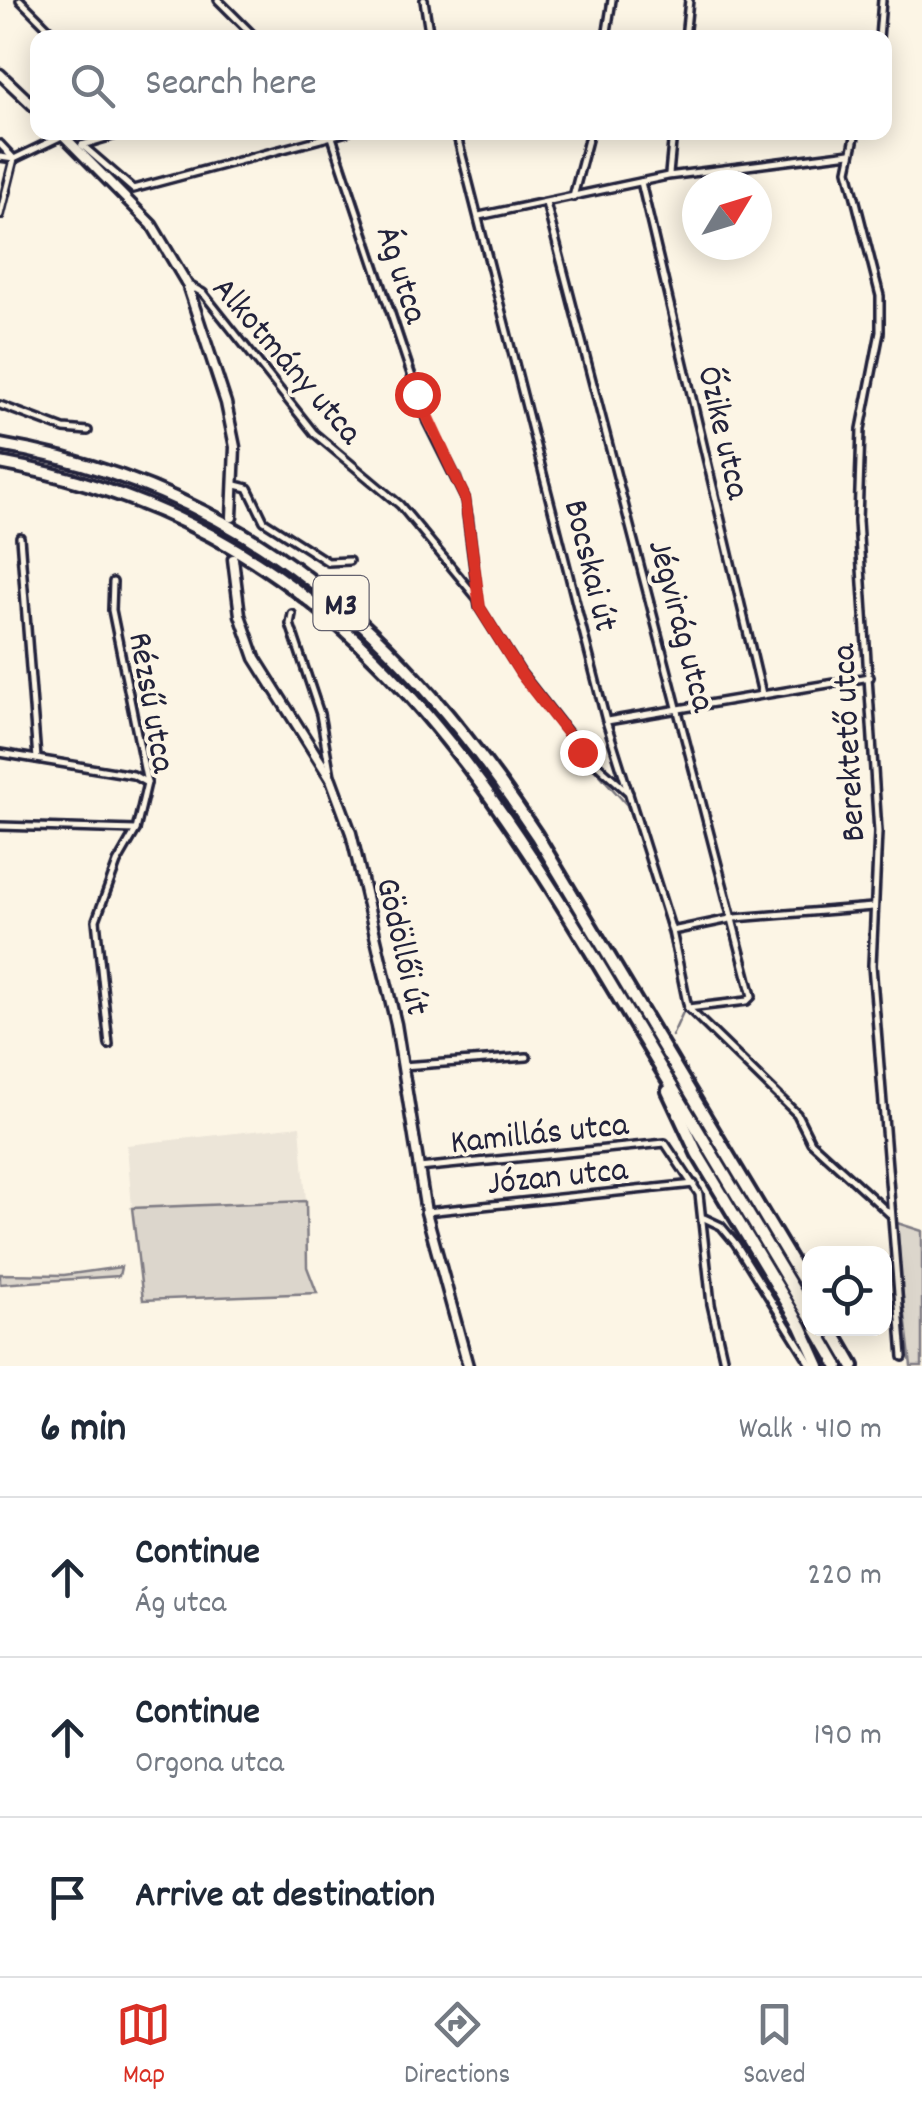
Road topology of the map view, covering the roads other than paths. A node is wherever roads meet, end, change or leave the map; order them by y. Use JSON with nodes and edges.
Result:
{"nodes":[{"id":1,"x":20,"y":0,"type":"edge"},
{"id":2,"x":218,"y":0,"type":"edge"},
{"id":3,"x":424,"y":0,"type":"edge"},
{"id":4,"x":612,"y":0,"type":"edge"},
{"id":5,"x":689,"y":0,"type":"edge"},
{"id":6,"x":882,"y":0,"type":"edge"},
{"id":7,"x":50,"y":30,"type":"edge"},
{"id":8,"x":248,"y":30,"type":"edge"},
{"id":9,"x":429,"y":30,"type":"edge"},
{"id":10,"x":607,"y":30,"type":"edge"},
{"id":11,"x":685,"y":30,"type":"edge"},
{"id":12,"x":880,"y":30,"type":"edge"},
{"id":13,"x":0,"y":74,"type":"edge"},
{"id":14,"x":30,"y":102,"type":"edge"},
{"id":15,"x":50,"y":140,"type":"edge"},
{"id":16,"x":70,"y":140,"type":"edge"},
{"id":17,"x":99,"y":140,"type":"edge"},
{"id":18,"x":314,"y":140,"type":"edge"},
{"id":19,"x":330,"y":140,"type":"edge"},
{"id":20,"x":458,"y":140,"type":"edge"},
{"id":21,"x":588,"y":140,"type":"edge"},
{"id":22,"x":673,"y":140,"type":"edge"},
{"id":23,"x":854,"y":140,"type":"edge"},
{"id":24,"x":0,"y":144,"type":"edge"},
{"id":25,"x":78,"y":146,"type":"junction"},
{"id":26,"x":850,"y":153,"type":"junction"},
{"id":27,"x":0,"y":158,"type":"edge"},
{"id":28,"x":14,"y":158,"type":"junction"},
{"id":29,"x":668,"y":176,"type":"junction"},
{"id":30,"x":640,"y":182,"type":"junction"},
{"id":31,"x":572,"y":198,"type":"junction"},
{"id":32,"x":546,"y":203,"type":"junction"},
{"id":33,"x":0,"y":216,"type":"edge"},
{"id":34,"x":478,"y":216,"type":"junction"},
{"id":35,"x":187,"y":284,"type":"junction"},
{"id":36,"x":0,"y":405,"type":"edge"},
{"id":37,"x":88,"y":431,"type":"dead end"},
{"id":38,"x":0,"y":445,"type":"edge"},
{"id":39,"x":0,"y":463,"type":"edge"},
{"id":40,"x":236,"y":485,"type":"junction"},
{"id":41,"x":232,"y":517,"type":"dead end"},
{"id":42,"x":20,"y":537,"type":"dead end"},
{"id":43,"x":232,"y":559,"type":"dead end"},
{"id":44,"x":349,"y":561,"type":"dead end"},
{"id":45,"x":112,"y":582,"type":"dead end"},
{"id":46,"x":477,"y":598,"type":"junction"},
{"id":47,"x":292,"y":614,"type":"dead end"},
{"id":48,"x":870,"y":677,"type":"junction"},
{"id":49,"x":762,"y":694,"type":"junction"},
{"id":50,"x":680,"y":708,"type":"junction"},
{"id":51,"x":606,"y":721,"type":"junction"},
{"id":52,"x":0,"y":753,"type":"edge"},
{"id":53,"x":37,"y":759,"type":"junction"},
{"id":54,"x":332,"y":779,"type":"junction"},
{"id":55,"x":147,"y":783,"type":"junction"},
{"id":56,"x":629,"y":792,"type":"junction"},
{"id":57,"x":0,"y":826,"type":"edge"},
{"id":58,"x":136,"y":830,"type":"junction"},
{"id":59,"x":874,"y":908,"type":"junction"},
{"id":60,"x":735,"y":918,"type":"junction"},
{"id":61,"x":672,"y":931,"type":"junction"},
{"id":62,"x":688,"y":1008,"type":"junction"},
{"id":63,"x":109,"y":1045,"type":"dead end"},
{"id":64,"x":650,"y":1049,"type":"junction"},
{"id":65,"x":527,"y":1056,"type":"dead end"},
{"id":66,"x":402,"y":1066,"type":"junction"},
{"id":67,"x":419,"y":1168,"type":"junction"},
{"id":68,"x":694,"y":1184,"type":"junction"},
{"id":69,"x":426,"y":1212,"type":"junction"},
{"id":70,"x":892,"y":1215,"type":"junction"},
{"id":71,"x":704,"y":1218,"type":"junction"},
{"id":72,"x":802,"y":1279,"type":"edge"},
{"id":73,"x":802,"y":1304,"type":"edge"},
{"id":74,"x":821,"y":1336,"type":"edge"},
{"id":75,"x":836,"y":1336,"type":"edge"},
{"id":76,"x":903,"y":1357,"type":"dead end"},
{"id":77,"x":468,"y":1366,"type":"edge"},
{"id":78,"x":726,"y":1366,"type":"edge"},
{"id":79,"x":815,"y":1366,"type":"edge"},
{"id":80,"x":838,"y":1366,"type":"edge"},
{"id":81,"x":853,"y":1366,"type":"edge"}],
"edges":[{"from":1,"to":7,"type":"street"},
{"from":2,"to":8,"type":"street"},
{"from":3,"to":9,"type":"street"},
{"from":4,"to":10,"type":"street"},
{"from":5,"to":11,"type":"street"},
{"from":6,"to":12,"type":"street"},
{"from":13,"to":14,"type":"main road"},
{"from":15,"to":28,"type":"street"},
{"from":16,"to":25,"type":"main road"},
{"from":17,"to":25,"type":"street"},
{"from":18,"to":25,"type":"street"},
{"from":19,"to":46,"type":"street","name":"Ág utca"},
{"from":20,"to":34,"type":"street","name":"Bocskai út"},
{"from":21,"to":31,"type":"street"},
{"from":22,"to":29,"type":"street"},
{"from":23,"to":26,"type":"street","name":"Berektető utca"},
{"from":24,"to":28,"type":"street"},
{"from":25,"to":35,"type":"main road"},
{"from":26,"to":29,"type":"street"},
{"from":26,"to":48,"type":"street","name":"Berektető utca"},
{"from":27,"to":28,"type":"street"},
{"from":28,"to":33,"type":"street"},
{"from":29,"to":30,"type":"street"},
{"from":30,"to":31,"type":"street"},
{"from":30,"to":49,"type":"street","name":"Őzike utca"},
{"from":31,"to":32,"type":"street"},
{"from":32,"to":34,"type":"street"},
{"from":32,"to":50,"type":"street","name":"Jégvirág utca"},
{"from":34,"to":51,"type":"street","name":"Bocskai út"},
{"from":35,"to":40,"type":"main road"},
{"from":35,"to":46,"type":"street","name":"Alkotmány utca"},
{"from":36,"to":37,"type":"street"},
{"from":38,"to":72,"type":"highway","number":"M3"},
{"from":39,"to":64,"type":"highway","number":"M3"},
{"from":40,"to":41,"type":"main road"},
{"from":40,"to":44,"type":"street"},
{"from":42,"to":53,"type":"street"},
{"from":43,"to":54,"type":"main road","name":"Gödöllői út"},
{"from":45,"to":55,"type":"street","name":"Rézsű utca"},
{"from":46,"to":56,"type":"street"},
{"from":47,"to":54,"type":"street"},
{"from":48,"to":49,"type":"street"},
{"from":48,"to":59,"type":"street","name":"Berektető utca"},
{"from":49,"to":50,"type":"street"},
{"from":50,"to":51,"type":"street"},
{"from":50,"to":60,"type":"street","name":"Jégvirág utca"},
{"from":51,"to":56,"type":"street","name":"Bocskai út"},
{"from":52,"to":53,"type":"street"},
{"from":53,"to":55,"type":"street"},
{"from":54,"to":66,"type":"main road","name":"Gödöllői út"},
{"from":55,"to":58,"type":"street","name":"Rézsű utca"},
{"from":56,"to":61,"type":"street","name":"Bocskai út"},
{"from":57,"to":58,"type":"street"},
{"from":58,"to":63,"type":"street","name":"Rézsű utca"},
{"from":59,"to":60,"type":"street"},
{"from":59,"to":70,"type":"street","name":"Berektető utca"},
{"from":60,"to":61,"type":"street"},
{"from":60,"to":62,"type":"street","name":"Jégvirág utca"},
{"from":61,"to":62,"type":"street","name":"Bocskai út"},
{"from":62,"to":70,"type":"street"},
{"from":64,"to":73,"type":"highway","number":"M3"},
{"from":64,"to":79,"type":"highway"},
{"from":65,"to":66,"type":"street"},
{"from":66,"to":67,"type":"main road","name":"Gödöllői út"},
{"from":67,"to":68,"type":"street","name":"Kamillás utca"},
{"from":67,"to":69,"type":"main road","name":"Gödöllői út"},
{"from":68,"to":69,"type":"street","name":"Józan utca"},
{"from":68,"to":71,"type":"street"},
{"from":69,"to":77,"type":"main road","name":"Gödöllői út"},
{"from":70,"to":76,"type":"street","name":"Berektető utca"},
{"from":71,"to":78,"type":"street"},
{"from":71,"to":79,"type":"street"},
{"from":74,"to":80,"type":"highway"},
{"from":75,"to":81,"type":"highway"}]}
